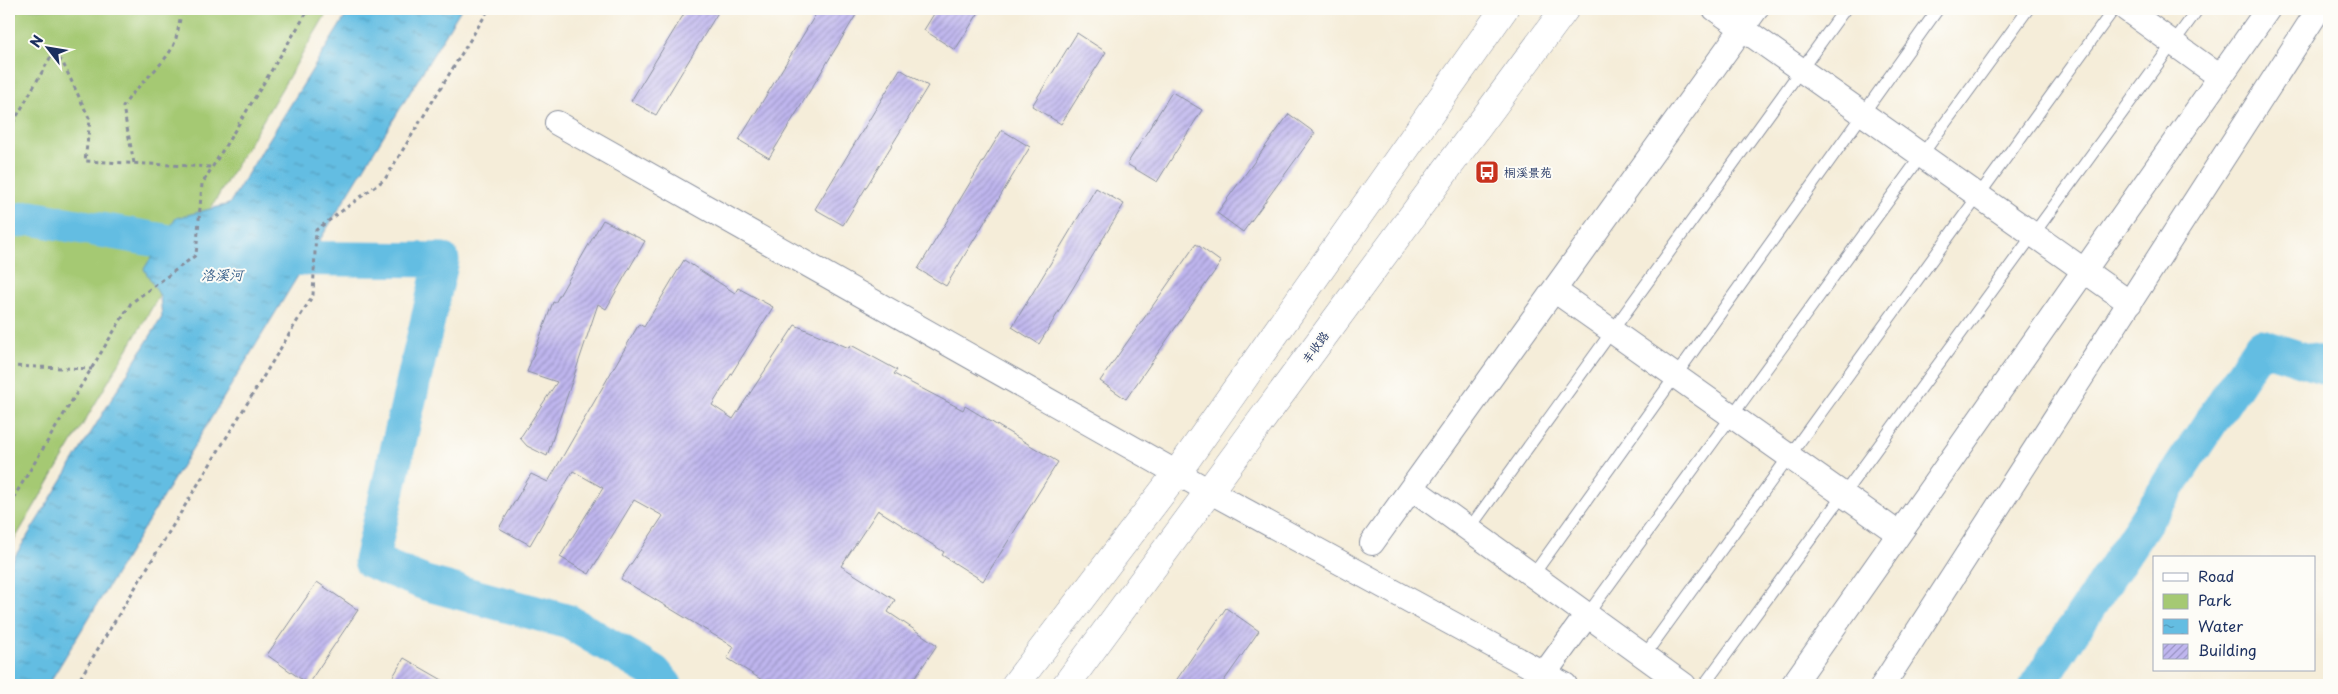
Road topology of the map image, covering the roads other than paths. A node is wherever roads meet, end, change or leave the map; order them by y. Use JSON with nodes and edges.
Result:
{"nodes":[{"id":1,"x":1504,"y":9,"type":"edge"},
{"id":2,"x":1565,"y":9,"type":"edge"},
{"id":3,"x":1716,"y":9,"type":"edge"},
{"id":4,"x":1756,"y":9,"type":"edge"},
{"id":5,"x":1845,"y":9,"type":"edge"},
{"id":6,"x":1938,"y":9,"type":"edge"},
{"id":7,"x":2028,"y":9,"type":"edge"},
{"id":8,"x":2114,"y":9,"type":"edge"},
{"id":9,"x":2126,"y":9,"type":"edge"},
{"id":10,"x":2198,"y":9,"type":"edge"},
{"id":11,"x":2268,"y":9,"type":"edge"},
{"id":12,"x":2319,"y":9,"type":"edge"},
{"id":13,"x":1743,"y":28,"type":"junction"},
{"id":14,"x":2173,"y":43,"type":"junction"},
{"id":15,"x":1801,"y":70,"type":"junction"},
{"id":16,"x":2220,"y":77,"type":"junction"},
{"id":17,"x":1863,"y":114,"type":"junction"},
{"id":18,"x":557,"y":123,"type":"dead end"},
{"id":19,"x":1921,"y":155,"type":"junction"},
{"id":20,"x":1978,"y":195,"type":"junction"},
{"id":21,"x":2033,"y":234,"type":"junction"},
{"id":22,"x":2084,"y":271,"type":"junction"},
{"id":23,"x":1554,"y":290,"type":"junction"},
{"id":24,"x":2130,"y":303,"type":"junction"},
{"id":25,"x":1612,"y":331,"type":"junction"},
{"id":26,"x":1675,"y":376,"type":"junction"},
{"id":27,"x":1732,"y":416,"type":"junction"},
{"id":28,"x":1789,"y":456,"type":"junction"},
{"id":29,"x":1177,"y":473,"type":"junction"},
{"id":30,"x":1412,"y":488,"type":"junction"},
{"id":31,"x":1209,"y":491,"type":"junction"},
{"id":32,"x":1844,"y":495,"type":"junction"},
{"id":33,"x":1469,"y":529,"type":"junction"},
{"id":34,"x":1899,"y":534,"type":"junction"},
{"id":35,"x":1372,"y":543,"type":"dead end"},
{"id":36,"x":1532,"y":575,"type":"junction"},
{"id":37,"x":1587,"y":615,"type":"junction"},
{"id":38,"x":1644,"y":656,"type":"junction"},
{"id":39,"x":1544,"y":674,"type":"junction"},
{"id":40,"x":1016,"y":685,"type":"edge"},
{"id":41,"x":1066,"y":685,"type":"edge"},
{"id":42,"x":1565,"y":685,"type":"edge"},
{"id":43,"x":1684,"y":685,"type":"edge"},
{"id":44,"x":1704,"y":685,"type":"edge"},
{"id":45,"x":1794,"y":685,"type":"edge"},
{"id":46,"x":1883,"y":685,"type":"edge"}],
"edges":[{"from":1,"to":29,"type":"main road"},
{"from":2,"to":31,"type":"main road","name":"丰收路"},
{"from":3,"to":13,"type":"street"},
{"from":4,"to":13,"type":"street"},
{"from":5,"to":15,"type":"lane"},
{"from":6,"to":17,"type":"lane"},
{"from":7,"to":19,"type":"lane"},
{"from":8,"to":20,"type":"lane"},
{"from":9,"to":14,"type":"street"},
{"from":10,"to":14,"type":"lane"},
{"from":11,"to":16,"type":"street"},
{"from":12,"to":24,"type":"street"},
{"from":13,"to":15,"type":"street"},
{"from":13,"to":23,"type":"street"},
{"from":14,"to":16,"type":"street"},
{"from":14,"to":21,"type":"lane"},
{"from":15,"to":17,"type":"street"},
{"from":15,"to":25,"type":"lane"},
{"from":16,"to":22,"type":"street"},
{"from":17,"to":19,"type":"street"},
{"from":17,"to":26,"type":"lane"},
{"from":18,"to":29,"type":"street"},
{"from":19,"to":20,"type":"street"},
{"from":19,"to":27,"type":"lane"},
{"from":20,"to":21,"type":"street"},
{"from":20,"to":28,"type":"lane"},
{"from":21,"to":22,"type":"street"},
{"from":21,"to":32,"type":"lane"},
{"from":22,"to":24,"type":"street"},
{"from":22,"to":34,"type":"street"},
{"from":23,"to":25,"type":"street"},
{"from":23,"to":30,"type":"street"},
{"from":24,"to":46,"type":"street"},
{"from":25,"to":26,"type":"street"},
{"from":25,"to":33,"type":"lane"},
{"from":26,"to":27,"type":"street"},
{"from":26,"to":36,"type":"lane"},
{"from":27,"to":28,"type":"street"},
{"from":27,"to":37,"type":"lane"},
{"from":28,"to":32,"type":"street"},
{"from":28,"to":38,"type":"lane"},
{"from":29,"to":31,"type":"street"},
{"from":29,"to":40,"type":"main road"},
{"from":30,"to":33,"type":"street"},
{"from":30,"to":35,"type":"street"},
{"from":31,"to":39,"type":"street"},
{"from":31,"to":41,"type":"main road","name":"丰收路"},
{"from":32,"to":34,"type":"street"},
{"from":32,"to":44,"type":"lane"},
{"from":33,"to":36,"type":"street"},
{"from":34,"to":45,"type":"street"},
{"from":36,"to":37,"type":"street"},
{"from":37,"to":38,"type":"street"},
{"from":37,"to":39,"type":"street"},
{"from":38,"to":43,"type":"street"},
{"from":39,"to":42,"type":"street"}]}
